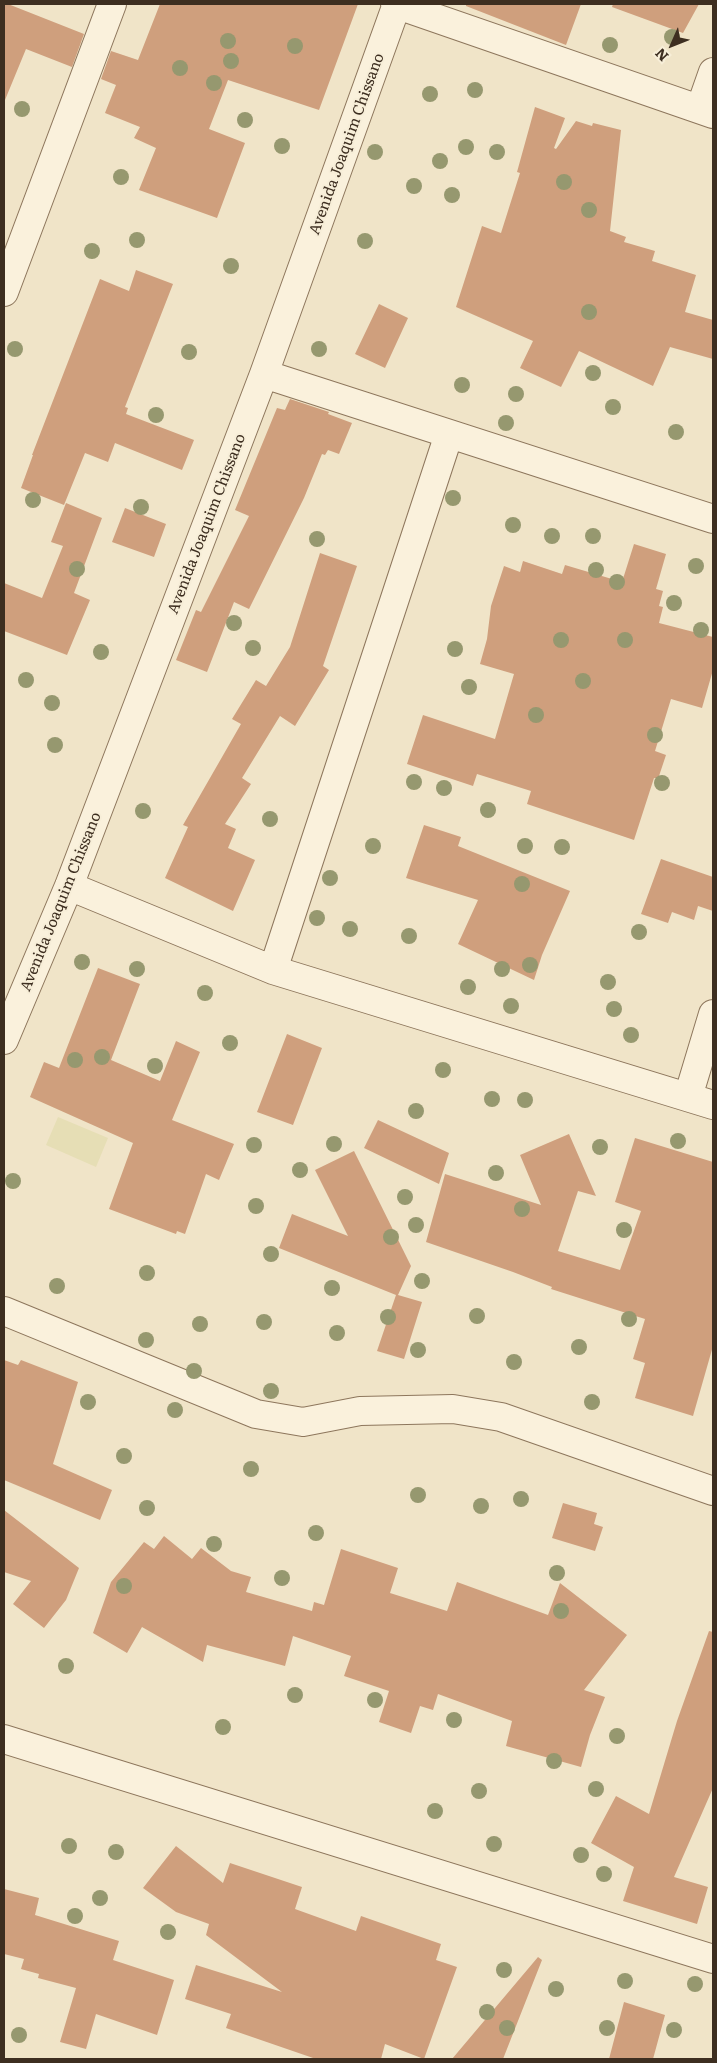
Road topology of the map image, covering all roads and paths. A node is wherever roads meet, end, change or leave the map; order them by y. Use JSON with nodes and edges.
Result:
{"nodes":[{"id":1,"x":112,"y":4,"type":"edge"},
{"id":2,"x":396,"y":4,"type":"edge"},
{"id":3,"x":713,"y":72,"type":"edge"},
{"id":4,"x":706,"y":111,"type":"edge"},
{"id":5,"x":4,"y":292,"type":"edge"},
{"id":6,"x":264,"y":374,"type":"junction"},
{"id":7,"x":448,"y":434,"type":"junction"},
{"id":8,"x":713,"y":519,"type":"edge"},
{"id":9,"x":69,"y":886,"type":"junction"},
{"id":10,"x":273,"y":970,"type":"junction"},
{"id":11,"x":713,"y":1014,"type":"edge"},
{"id":12,"x":4,"y":1040,"type":"edge"},
{"id":13,"x":701,"y":1101,"type":"edge"},
{"id":14,"x":4,"y":1311,"type":"edge"},
{"id":15,"x":713,"y":1491,"type":"edge"},
{"id":16,"x":4,"y":1739,"type":"edge"},
{"id":17,"x":713,"y":1959,"type":"edge"}],
"edges":[{"from":1,"to":5,"type":"street"},
{"from":2,"to":4,"type":"street"},
{"from":2,"to":6,"type":"street","name":"Avenida Joaquim Chissano"},
{"from":3,"to":4,"type":"street"},
{"from":6,"to":7,"type":"street"},
{"from":6,"to":9,"type":"street","name":"Avenida Joaquim Chissano"},
{"from":7,"to":8,"type":"street"},
{"from":7,"to":10,"type":"street"},
{"from":9,"to":10,"type":"street"},
{"from":9,"to":12,"type":"street","name":"Avenida Joaquim Chissano"},
{"from":10,"to":13,"type":"street"},
{"from":11,"to":13,"type":"street"},
{"from":14,"to":15,"type":"street"},
{"from":16,"to":17,"type":"street"}]}
